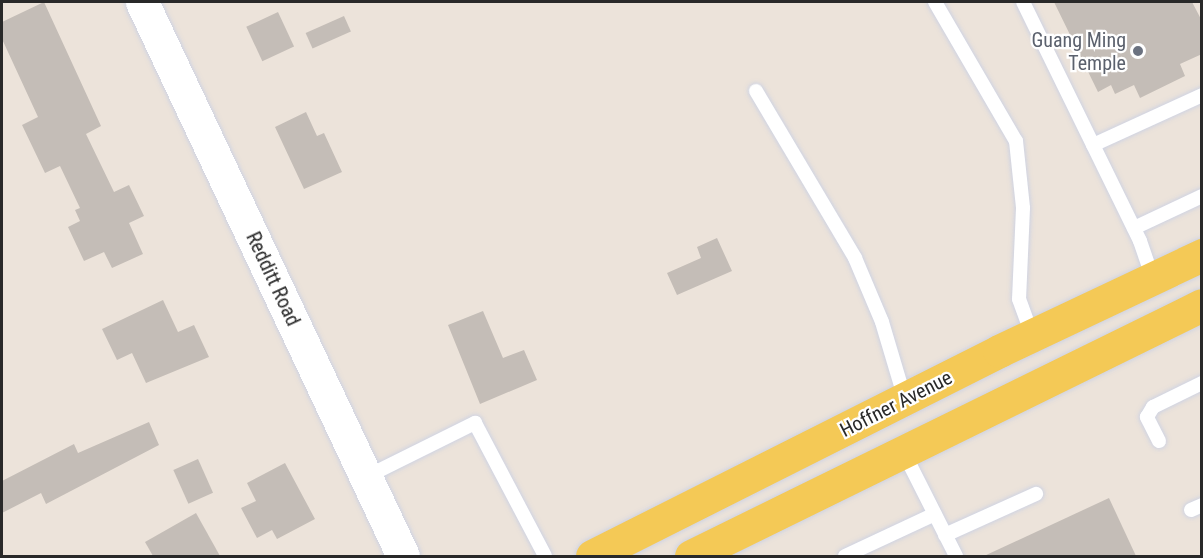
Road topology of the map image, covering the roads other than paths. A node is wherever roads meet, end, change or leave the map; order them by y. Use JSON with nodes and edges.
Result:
{"nodes":[{"id":1,"x":142,"y":2,"type":"edge"},
{"id":2,"x":935,"y":2,"type":"edge"},
{"id":3,"x":1023,"y":2,"type":"edge"},
{"id":4,"x":756,"y":91,"type":"dead end"},
{"id":5,"x":1202,"y":95,"type":"edge"},
{"id":6,"x":1094,"y":146,"type":"junction"},
{"id":7,"x":1202,"y":196,"type":"edge"},
{"id":8,"x":1134,"y":228,"type":"junction"},
{"id":9,"x":1202,"y":255,"type":"edge"},
{"id":10,"x":1153,"y":278,"type":"junction"},
{"id":11,"x":1200,"y":308,"type":"edge"},
{"id":12,"x":1032,"y":335,"type":"junction"},
{"id":13,"x":1202,"y":382,"type":"edge"},
{"id":14,"x":905,"y":399,"type":"junction"},
{"id":15,"x":1159,"y":441,"type":"dead end"},
{"id":16,"x":903,"y":451,"type":"junction"},
{"id":17,"x":366,"y":477,"type":"junction"},
{"id":18,"x":1036,"y":494,"type":"dead end"},
{"id":19,"x":935,"y":514,"type":"junction"},
{"id":20,"x":945,"y":535,"type":"junction"},
{"id":21,"x":403,"y":556,"type":"edge"},
{"id":22,"x":544,"y":556,"type":"edge"},
{"id":23,"x":592,"y":556,"type":"edge"},
{"id":24,"x":691,"y":556,"type":"edge"},
{"id":25,"x":845,"y":556,"type":"edge"},
{"id":26,"x":956,"y":556,"type":"edge"}],
"edges":[{"from":1,"to":17,"type":"street","name":"Redditt Road"},
{"from":2,"to":12,"type":"lane"},
{"from":3,"to":6,"type":"lane"},
{"from":4,"to":14,"type":"lane"},
{"from":5,"to":6,"type":"lane"},
{"from":6,"to":8,"type":"lane"},
{"from":7,"to":8,"type":"lane"},
{"from":8,"to":10,"type":"lane"},
{"from":9,"to":10,"type":"main road","name":"Hoffner Avenue"},
{"from":10,"to":12,"type":"main road","name":"Hoffner Avenue"},
{"from":11,"to":16,"type":"main road"},
{"from":12,"to":14,"type":"main road","name":"Hoffner Avenue"},
{"from":12,"to":16,"type":"main road"},
{"from":13,"to":15,"type":"lane"},
{"from":14,"to":23,"type":"main road","name":"Hoffner Avenue"},
{"from":16,"to":19,"type":"lane"},
{"from":16,"to":24,"type":"main road"},
{"from":17,"to":21,"type":"street","name":"Redditt Road"},
{"from":17,"to":22,"type":"lane"},
{"from":18,"to":20,"type":"lane"},
{"from":19,"to":20,"type":"lane"},
{"from":19,"to":25,"type":"lane"},
{"from":20,"to":26,"type":"lane"}]}
